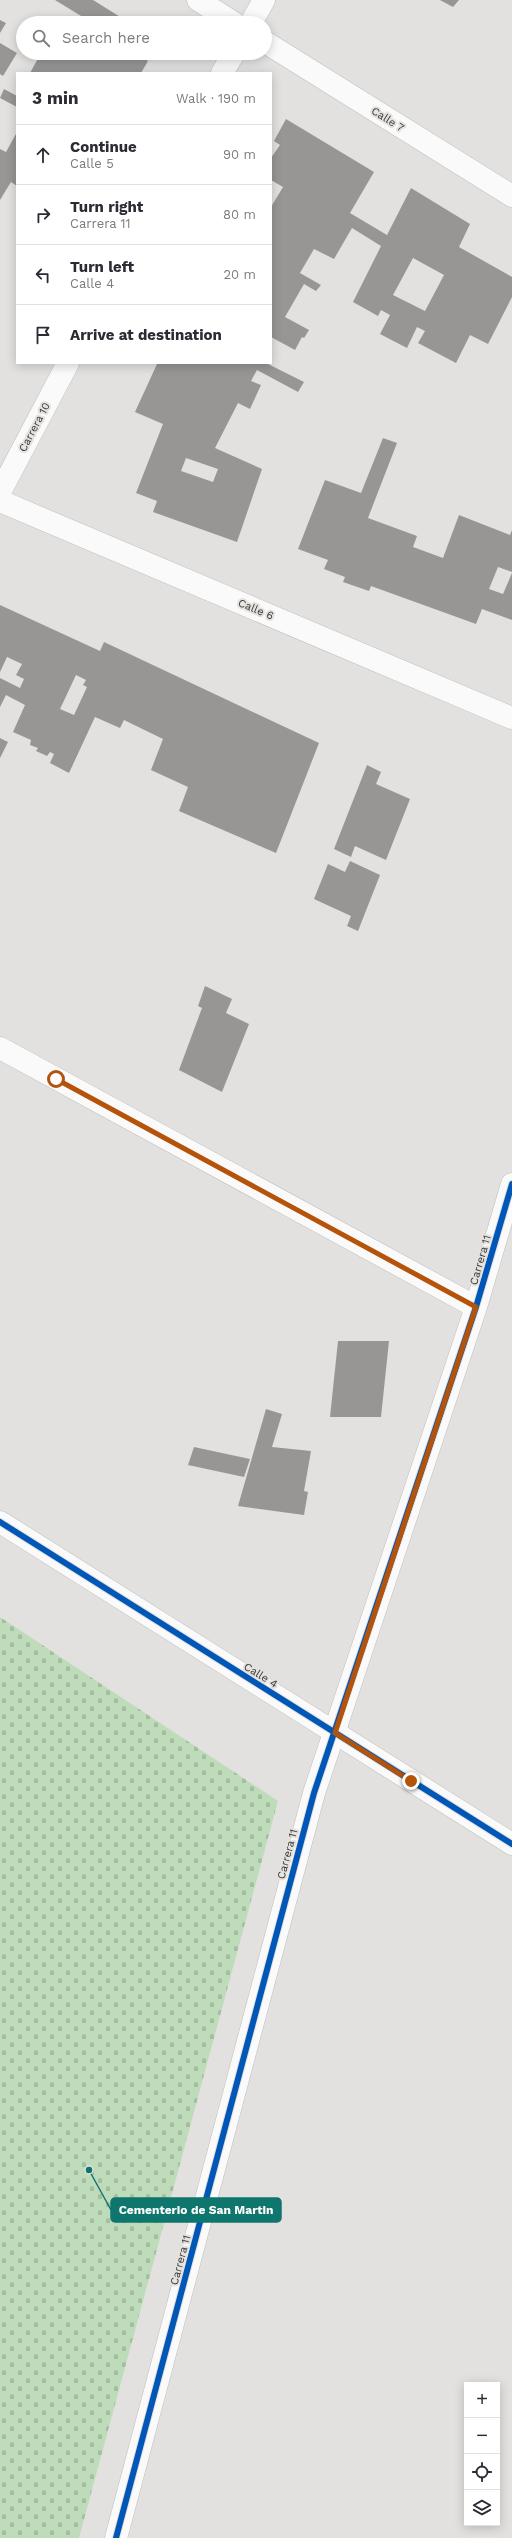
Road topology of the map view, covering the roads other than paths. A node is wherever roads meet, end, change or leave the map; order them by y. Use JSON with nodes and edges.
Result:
{"nodes":[{"id":1,"x":198,"y":0,"type":"edge"},
{"id":2,"x":264,"y":0,"type":"edge"},
{"id":3,"x":223,"y":16,"type":"edge"},
{"id":4,"x":255,"y":16,"type":"edge"},
{"id":5,"x":272,"y":46,"type":"edge"},
{"id":6,"x":230,"y":60,"type":"edge"},
{"id":7,"x":223,"y":72,"type":"edge"},
{"id":8,"x":512,"y":196,"type":"edge"},
{"id":9,"x":67,"y":364,"type":"edge"},
{"id":10,"x":0,"y":492,"type":"edge"},
{"id":11,"x":0,"y":501,"type":"edge"},
{"id":12,"x":512,"y":718,"type":"edge"},
{"id":13,"x":0,"y":1048,"type":"edge"},
{"id":14,"x":512,"y":1184,"type":"edge"},
{"id":15,"x":476,"y":1307,"type":"junction"},
{"id":16,"x":0,"y":1522,"type":"edge"},
{"id":17,"x":335,"y":1733,"type":"junction"},
{"id":18,"x":512,"y":1844,"type":"edge"},
{"id":19,"x":116,"y":2538,"type":"edge"}],
"edges":[{"from":1,"to":3,"type":"street"},
{"from":2,"to":4,"type":"street"},
{"from":5,"to":8,"type":"street","name":"Calle 7"},
{"from":6,"to":7,"type":"street"},
{"from":9,"to":10,"type":"street","name":"Carrera 10"},
{"from":11,"to":12,"type":"street","name":"Calle 6"},
{"from":13,"to":15,"type":"street"},
{"from":14,"to":15,"type":"street","name":"Carrera 11"},
{"from":15,"to":17,"type":"street","name":"Carrera 11"},
{"from":16,"to":17,"type":"street","name":"Calle 4"},
{"from":17,"to":18,"type":"street","name":"Calle 4"},
{"from":17,"to":19,"type":"street","name":"Carrera 11"}]}
